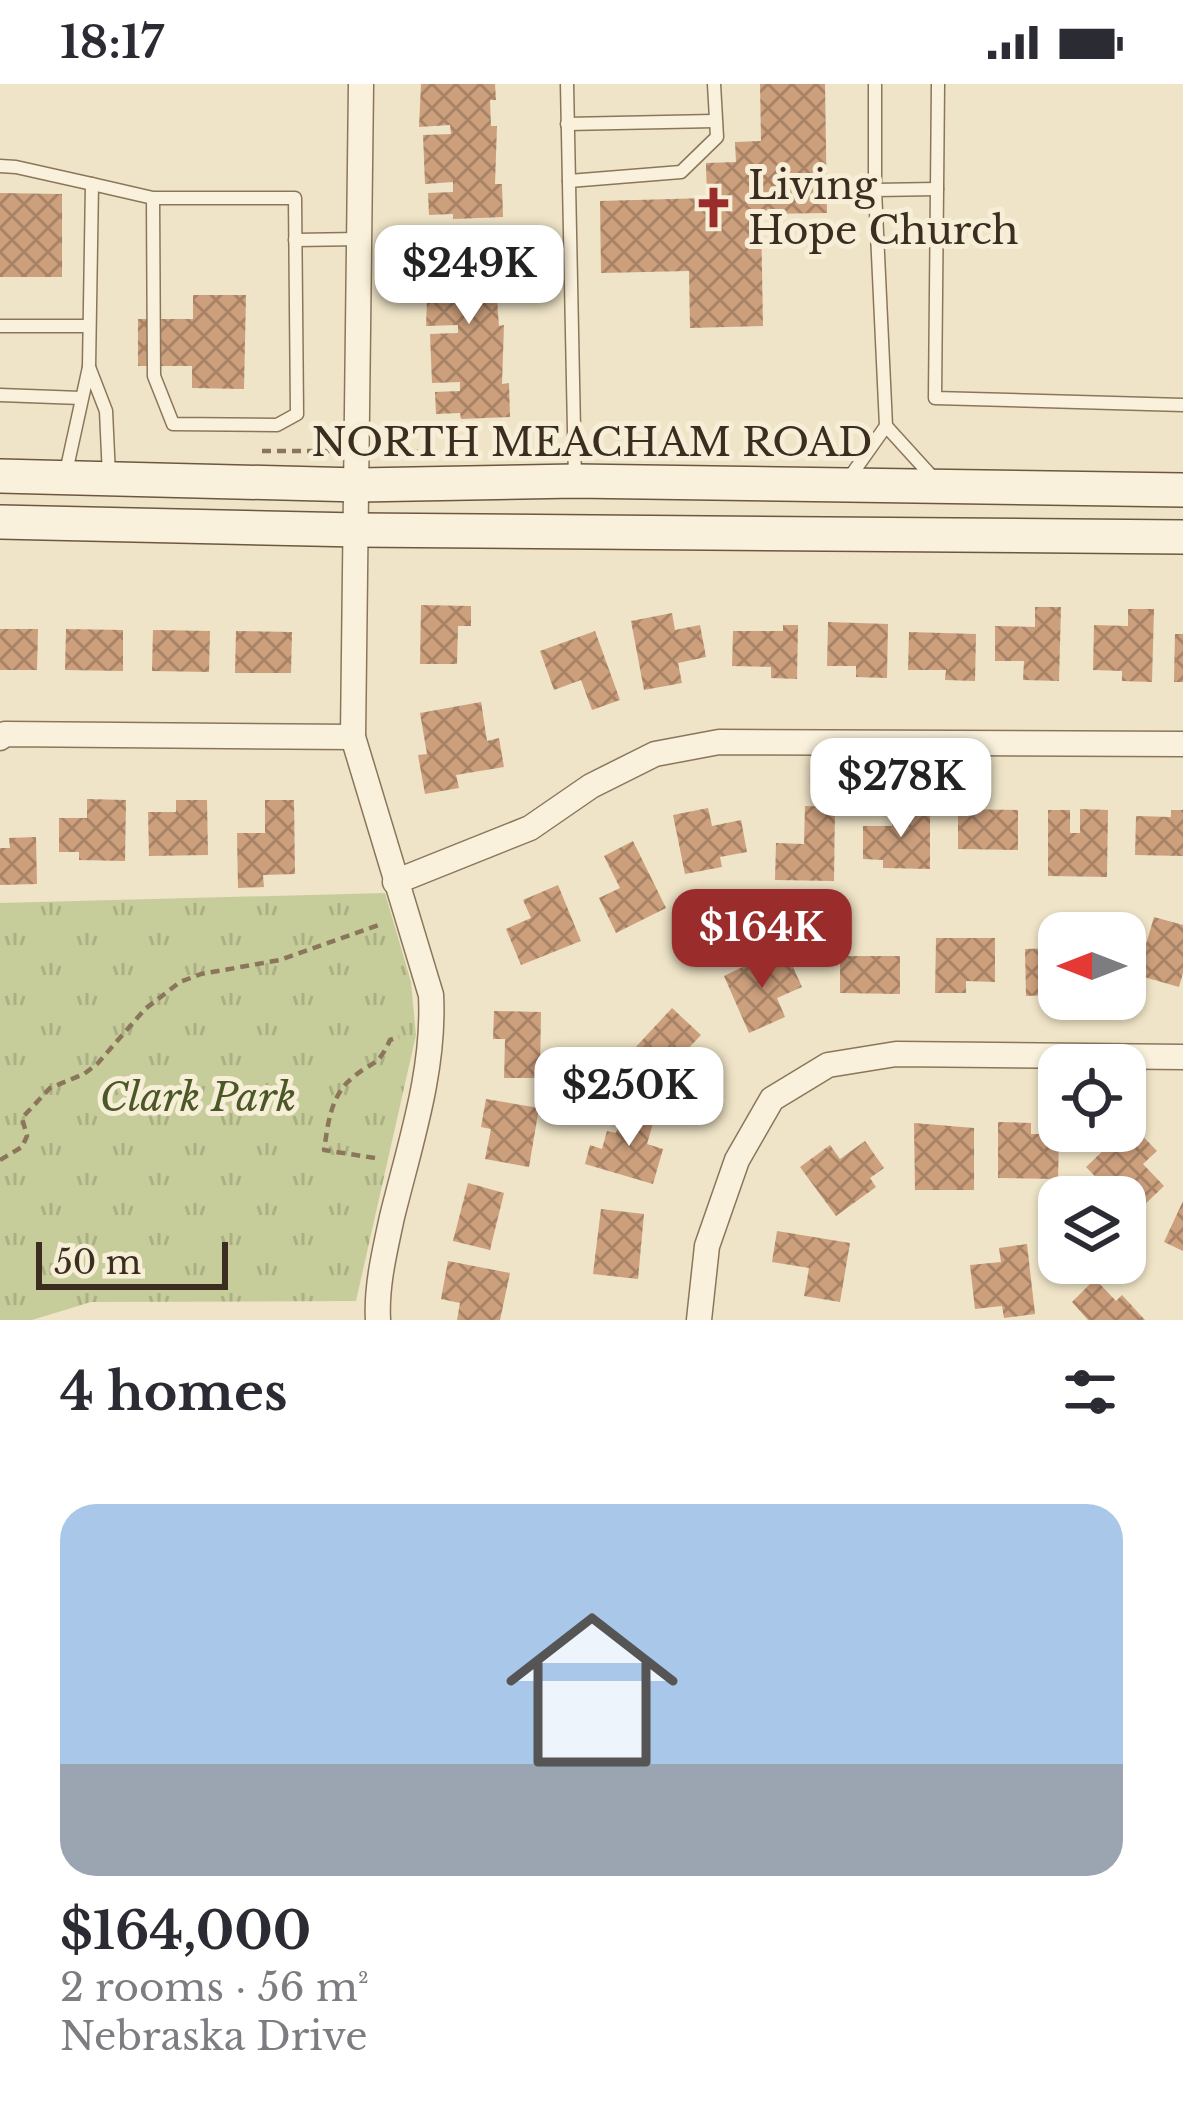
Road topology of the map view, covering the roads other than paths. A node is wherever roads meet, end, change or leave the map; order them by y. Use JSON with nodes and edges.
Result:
{"nodes":[{"id":1,"x":361,"y":84,"type":"edge"},
{"id":2,"x":567,"y":84,"type":"edge"},
{"id":3,"x":714,"y":84,"type":"edge"},
{"id":4,"x":875,"y":84,"type":"edge"},
{"id":5,"x":938,"y":84,"type":"edge"},
{"id":6,"x":714,"y":121,"type":"junction"},
{"id":7,"x":567,"y":124,"type":"junction"},
{"id":8,"x":0,"y":166,"type":"edge"},
{"id":9,"x":569,"y":181,"type":"junction"},
{"id":10,"x":92,"y":184,"type":"junction"},
{"id":11,"x":875,"y":190,"type":"junction"},
{"id":12,"x":937,"y":190,"type":"junction"},
{"id":13,"x":153,"y":198,"type":"junction"},
{"id":14,"x":360,"y":239,"type":"junction"},
{"id":15,"x":295,"y":240,"type":"junction"},
{"id":16,"x":0,"y":326,"type":"edge"},
{"id":17,"x":89,"y":326,"type":"junction"},
{"id":18,"x":89,"y":367,"type":"junction"},
{"id":19,"x":0,"y":395,"type":"edge"},
{"id":20,"x":81,"y":398,"type":"junction"},
{"id":21,"x":1183,"y":405,"type":"edge"},
{"id":22,"x":886,"y":426,"type":"junction"},
{"id":23,"x":0,"y":476,"type":"edge"},
{"id":24,"x":65,"y":477,"type":"junction"},
{"id":25,"x":109,"y":477,"type":"junction"},
{"id":26,"x":575,"y":481,"type":"junction"},
{"id":27,"x":359,"y":485,"type":"junction"},
{"id":28,"x":844,"y":485,"type":"junction"},
{"id":29,"x":941,"y":486,"type":"junction"},
{"id":30,"x":1183,"y":490,"type":"edge"},
{"id":31,"x":0,"y":522,"type":"edge"},
{"id":32,"x":357,"y":530,"type":"junction"},
{"id":33,"x":1183,"y":537,"type":"edge"},
{"id":34,"x":353,"y":737,"type":"junction"},
{"id":35,"x":0,"y":738,"type":"edge"},
{"id":36,"x":1183,"y":744,"type":"edge"},
{"id":37,"x":395,"y":882,"type":"junction"},
{"id":38,"x":1183,"y":1057,"type":"edge"},
{"id":39,"x":378,"y":1320,"type":"edge"},
{"id":40,"x":699,"y":1320,"type":"edge"}],
"edges":[{"from":1,"to":14,"type":"street"},
{"from":2,"to":7,"type":"lane"},
{"from":3,"to":6,"type":"lane"},
{"from":4,"to":11,"type":"lane"},
{"from":5,"to":12,"type":"lane"},
{"from":6,"to":7,"type":"lane"},
{"from":6,"to":9,"type":"lane"},
{"from":7,"to":9,"type":"lane"},
{"from":8,"to":10,"type":"lane"},
{"from":9,"to":26,"type":"lane"},
{"from":10,"to":13,"type":"lane"},
{"from":10,"to":17,"type":"lane"},
{"from":11,"to":12,"type":"lane"},
{"from":11,"to":22,"type":"lane"},
{"from":12,"to":21,"type":"lane"},
{"from":13,"to":15,"type":"lane"},
{"from":13,"to":15,"type":"lane"},
{"from":14,"to":15,"type":"lane"},
{"from":14,"to":27,"type":"street"},
{"from":16,"to":17,"type":"lane"},
{"from":17,"to":18,"type":"lane"},
{"from":18,"to":20,"type":"lane"},
{"from":18,"to":25,"type":"lane"},
{"from":19,"to":20,"type":"lane"},
{"from":20,"to":24,"type":"lane"},
{"from":22,"to":28,"type":"lane"},
{"from":22,"to":29,"type":"lane"},
{"from":23,"to":24,"type":"main road","name":"NORTH MEACHAM ROAD"},
{"from":24,"to":25,"type":"main road","name":"NORTH MEACHAM ROAD"},
{"from":25,"to":27,"type":"main road","name":"NORTH MEACHAM ROAD"},
{"from":26,"to":27,"type":"main road","name":"NORTH MEACHAM ROAD"},
{"from":26,"to":28,"type":"main road","name":"NORTH MEACHAM ROAD"},
{"from":27,"to":32,"type":"street"},
{"from":28,"to":29,"type":"main road","name":"NORTH MEACHAM ROAD"},
{"from":29,"to":30,"type":"main road","name":"NORTH MEACHAM ROAD"},
{"from":31,"to":32,"type":"main road"},
{"from":32,"to":33,"type":"main road"},
{"from":32,"to":34,"type":"street"},
{"from":34,"to":35,"type":"street"},
{"from":34,"to":37,"type":"street"},
{"from":36,"to":37,"type":"street"},
{"from":37,"to":39,"type":"street"},
{"from":38,"to":40,"type":"street"}]}
